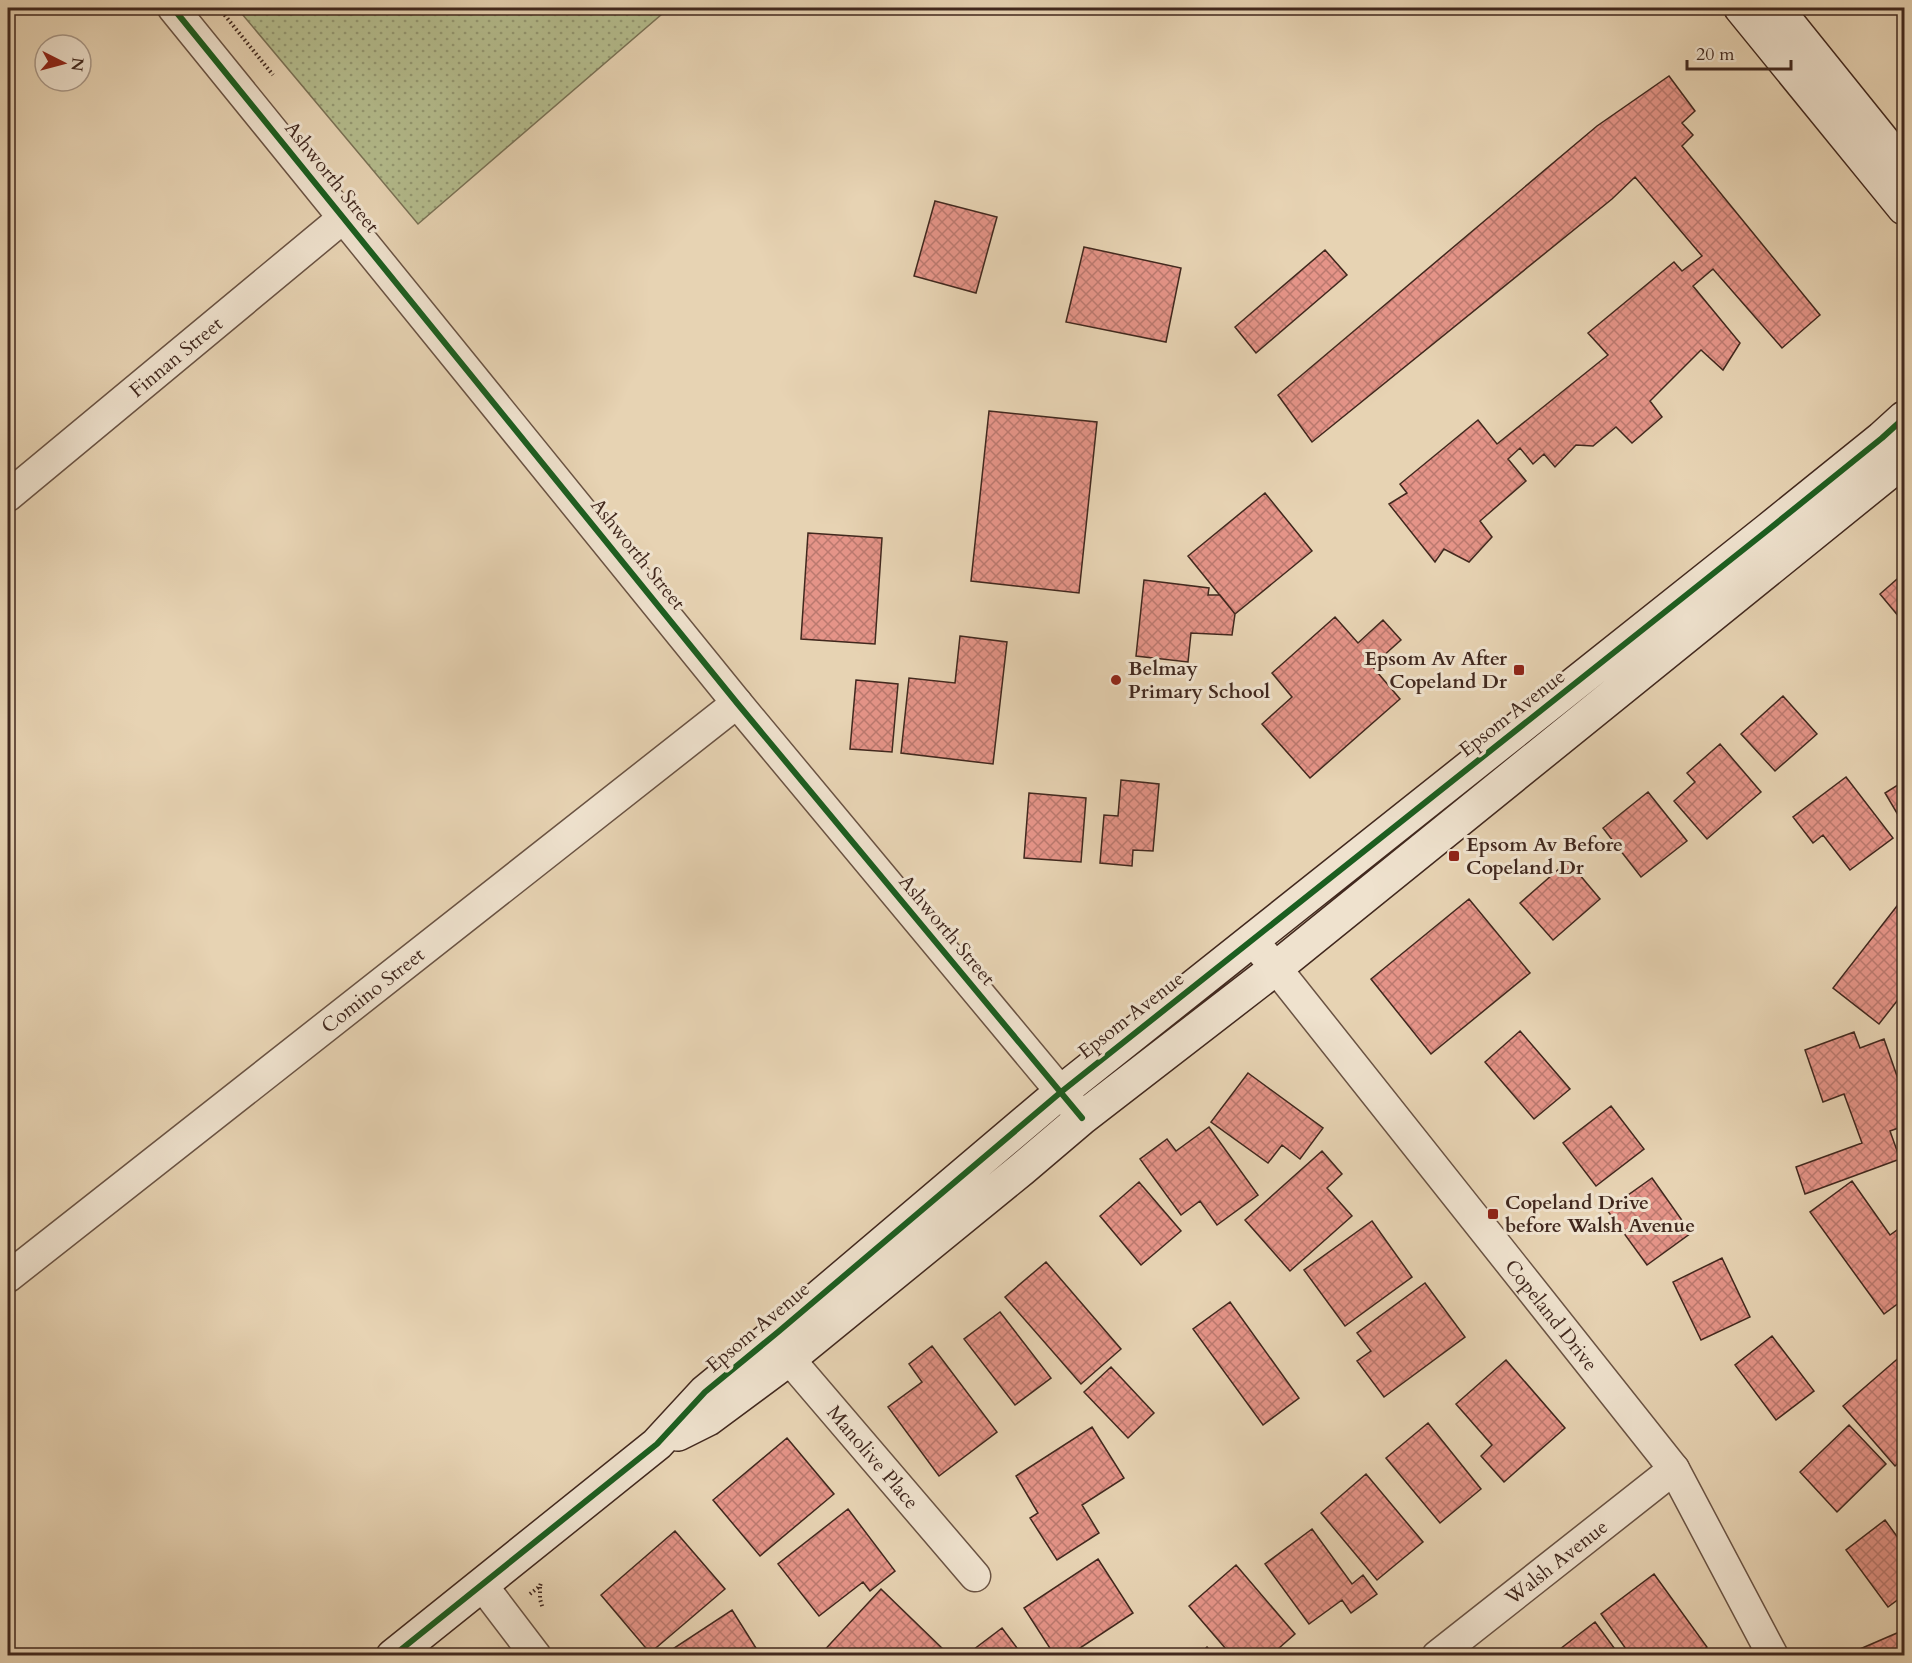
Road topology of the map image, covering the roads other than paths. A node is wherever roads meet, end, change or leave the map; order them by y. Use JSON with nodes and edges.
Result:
{"nodes":[{"id":1,"x":173,"y":8,"type":"edge"},
{"id":2,"x":1741,"y":8,"type":"edge"},
{"id":3,"x":1776,"y":8,"type":"edge"},
{"id":4,"x":1905,"y":167,"type":"edge"},
{"id":5,"x":1905,"y":208,"type":"edge"},
{"id":6,"x":344,"y":218,"type":"junction"},
{"id":7,"x":1905,"y":418,"type":"edge"},
{"id":8,"x":1905,"y":460,"type":"edge"},
{"id":9,"x":8,"y":496,"type":"edge"},
{"id":10,"x":737,"y":703,"type":"junction"},
{"id":11,"x":1252,"y":940,"type":"junction"},
{"id":12,"x":1276,"y":968,"type":"junction"},
{"id":13,"x":1060,"y":1092,"type":"junction"},
{"id":14,"x":1082,"y":1118,"type":"junction"},
{"id":15,"x":8,"y":1276,"type":"edge"},
{"id":16,"x":780,"y":1348,"type":"junction"},
{"id":17,"x":1674,"y":1469,"type":"junction"},
{"id":18,"x":975,"y":1576,"type":"dead end"},
{"id":19,"x":482,"y":1585,"type":"junction"},
{"id":20,"x":412,"y":1645,"type":"edge"},
{"id":21,"x":393,"y":1656,"type":"edge"},
{"id":22,"x":536,"y":1656,"type":"edge"},
{"id":23,"x":1437,"y":1656,"type":"edge"},
{"id":24,"x":1773,"y":1656,"type":"edge"}],
"edges":[{"from":1,"to":6,"type":"street","name":"Ashworth Street"},
{"from":2,"to":5,"type":"street"},
{"from":3,"to":4,"type":"street"},
{"from":6,"to":9,"type":"street","name":"Finnan Street"},
{"from":6,"to":10,"type":"street","name":"Ashworth Street"},
{"from":7,"to":11,"type":"street","name":"Epsom Avenue"},
{"from":8,"to":12,"type":"street","name":"Epsom Avenue"},
{"from":10,"to":13,"type":"street","name":"Ashworth Street"},
{"from":10,"to":15,"type":"street","name":"Comino Street"},
{"from":11,"to":12,"type":"street","name":"Copeland Drive"},
{"from":11,"to":13,"type":"street","name":"Epsom Avenue"},
{"from":12,"to":14,"type":"street","name":"Epsom Avenue"},
{"from":12,"to":17,"type":"street","name":"Copeland Drive"},
{"from":13,"to":14,"type":"street","name":"Ashworth Street"},
{"from":13,"to":16,"type":"street","name":"Epsom Avenue"},
{"from":14,"to":16,"type":"street","name":"Epsom Avenue"},
{"from":16,"to":18,"type":"street","name":"Manolive Place"},
{"from":16,"to":19,"type":"street","name":"Epsom Avenue"},
{"from":17,"to":23,"type":"street","name":"Walsh Avenue"},
{"from":17,"to":24,"type":"street","name":"Copeland Drive"},
{"from":19,"to":20,"type":"street","name":"Epsom Avenue"},
{"from":19,"to":22,"type":"street"},
{"from":20,"to":21,"type":"street","name":"Epsom Avenue"}]}
